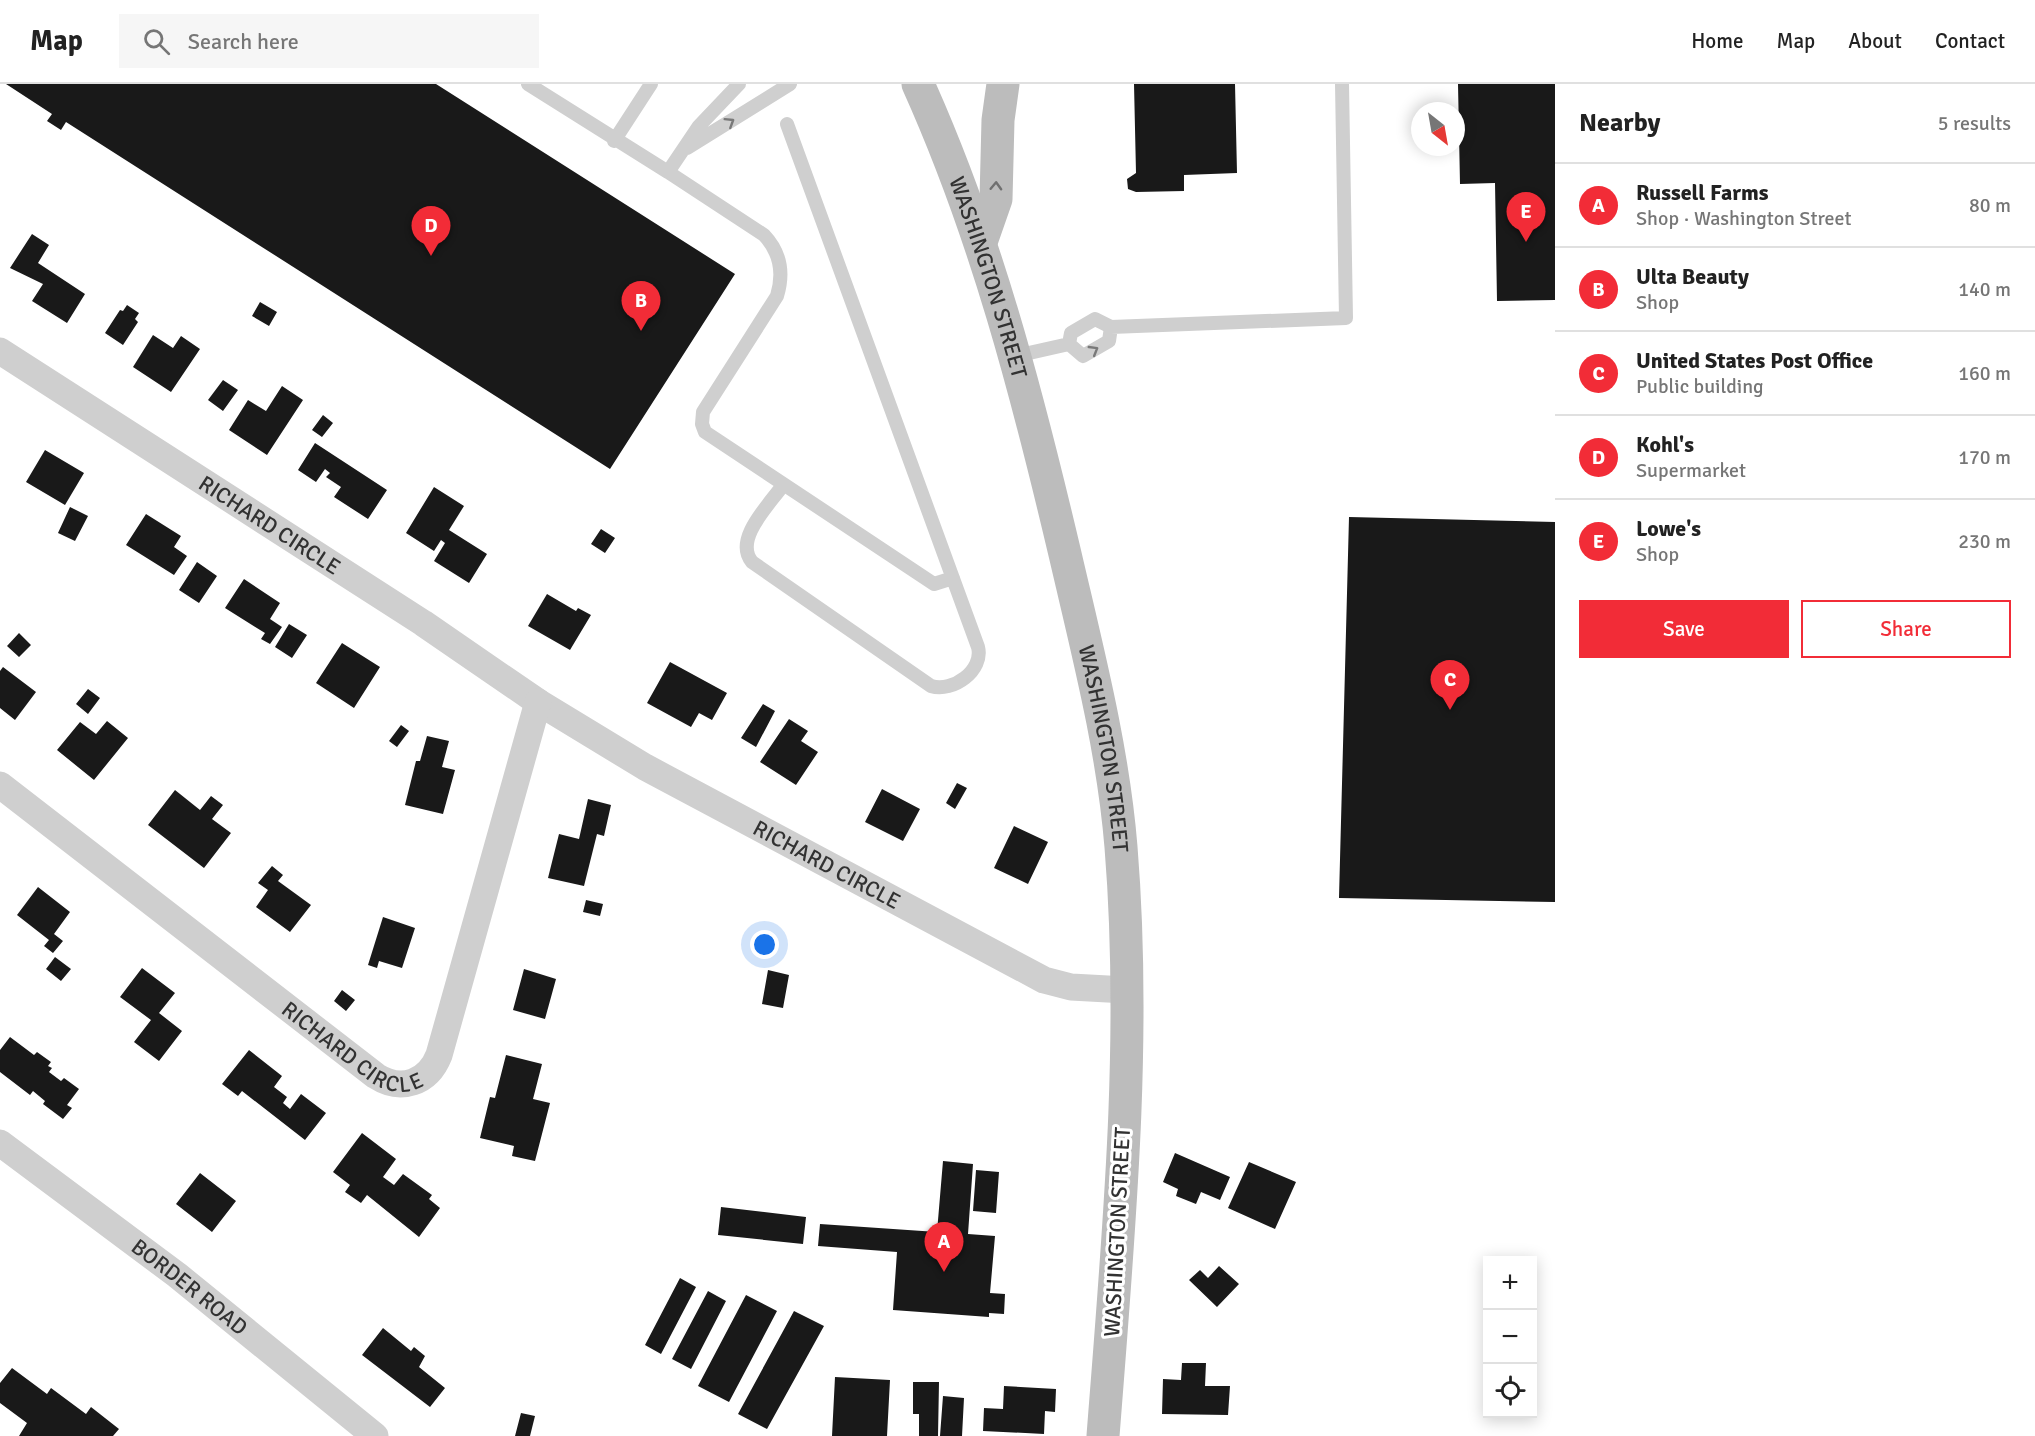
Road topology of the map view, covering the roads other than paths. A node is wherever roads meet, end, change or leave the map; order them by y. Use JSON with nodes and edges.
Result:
{"nodes":[{"id":1,"x":528,"y":84,"type":"edge"},
{"id":2,"x":651,"y":84,"type":"edge"},
{"id":3,"x":739,"y":84,"type":"edge"},
{"id":4,"x":790,"y":84,"type":"edge"},
{"id":5,"x":918,"y":84,"type":"edge"},
{"id":6,"x":1004,"y":84,"type":"edge"},
{"id":7,"x":1342,"y":84,"type":"edge"},
{"id":8,"x":787,"y":124,"type":"dead end"},
{"id":9,"x":614,"y":141,"type":"junction"},
{"id":10,"x":681,"y":153,"type":"junction"},
{"id":11,"x":668,"y":172,"type":"junction"},
{"id":12,"x":981,"y":242,"type":"junction"},
{"id":13,"x":1111,"y":327,"type":"junction"},
{"id":14,"x":1069,"y":344,"type":"junction"},
{"id":15,"x":0,"y":351,"type":"edge"},
{"id":16,"x":1016,"y":356,"type":"junction"},
{"id":17,"x":783,"y":485,"type":"junction"},
{"id":18,"x":953,"y":578,"type":"junction"},
{"id":19,"x":538,"y":702,"type":"junction"},
{"id":20,"x":0,"y":785,"type":"edge"},
{"id":21,"x":1125,"y":990,"type":"junction"},
{"id":22,"x":0,"y":1143,"type":"edge"},
{"id":23,"x":375,"y":1436,"type":"edge"},
{"id":24,"x":1103,"y":1436,"type":"edge"}],
"edges":[{"from":1,"to":9,"type":"lane"},
{"from":2,"to":9,"type":"lane"},
{"from":3,"to":10,"type":"lane"},
{"from":10,"to":4,"type":"lane","one_way":true},
{"from":5,"to":12,"type":"main road","name":"WASHINGTON STREET"},
{"from":12,"to":6,"type":"main road","one_way":true},
{"from":7,"to":13,"type":"lane"},
{"from":8,"to":18,"type":"lane"},
{"from":9,"to":11,"type":"lane"},
{"from":10,"to":11,"type":"lane"},
{"from":11,"to":17,"type":"lane"},
{"from":12,"to":16,"type":"main road","name":"WASHINGTON STREET"},
{"from":13,"to":14,"type":"lane"},
{"from":14,"to":13,"type":"lane","one_way":true},
{"from":14,"to":16,"type":"lane"},
{"from":15,"to":19,"type":"street","name":"RICHARD CIRCLE"},
{"from":16,"to":21,"type":"main road","name":"WASHINGTON STREET"},
{"from":17,"to":18,"type":"lane"},
{"from":17,"to":18,"type":"lane"},
{"from":19,"to":20,"type":"street","name":"RICHARD CIRCLE"},
{"from":19,"to":21,"type":"street","name":"RICHARD CIRCLE"},
{"from":21,"to":24,"type":"main road","name":"WASHINGTON STREET"},
{"from":22,"to":23,"type":"street","name":"BORDER ROAD"}]}
